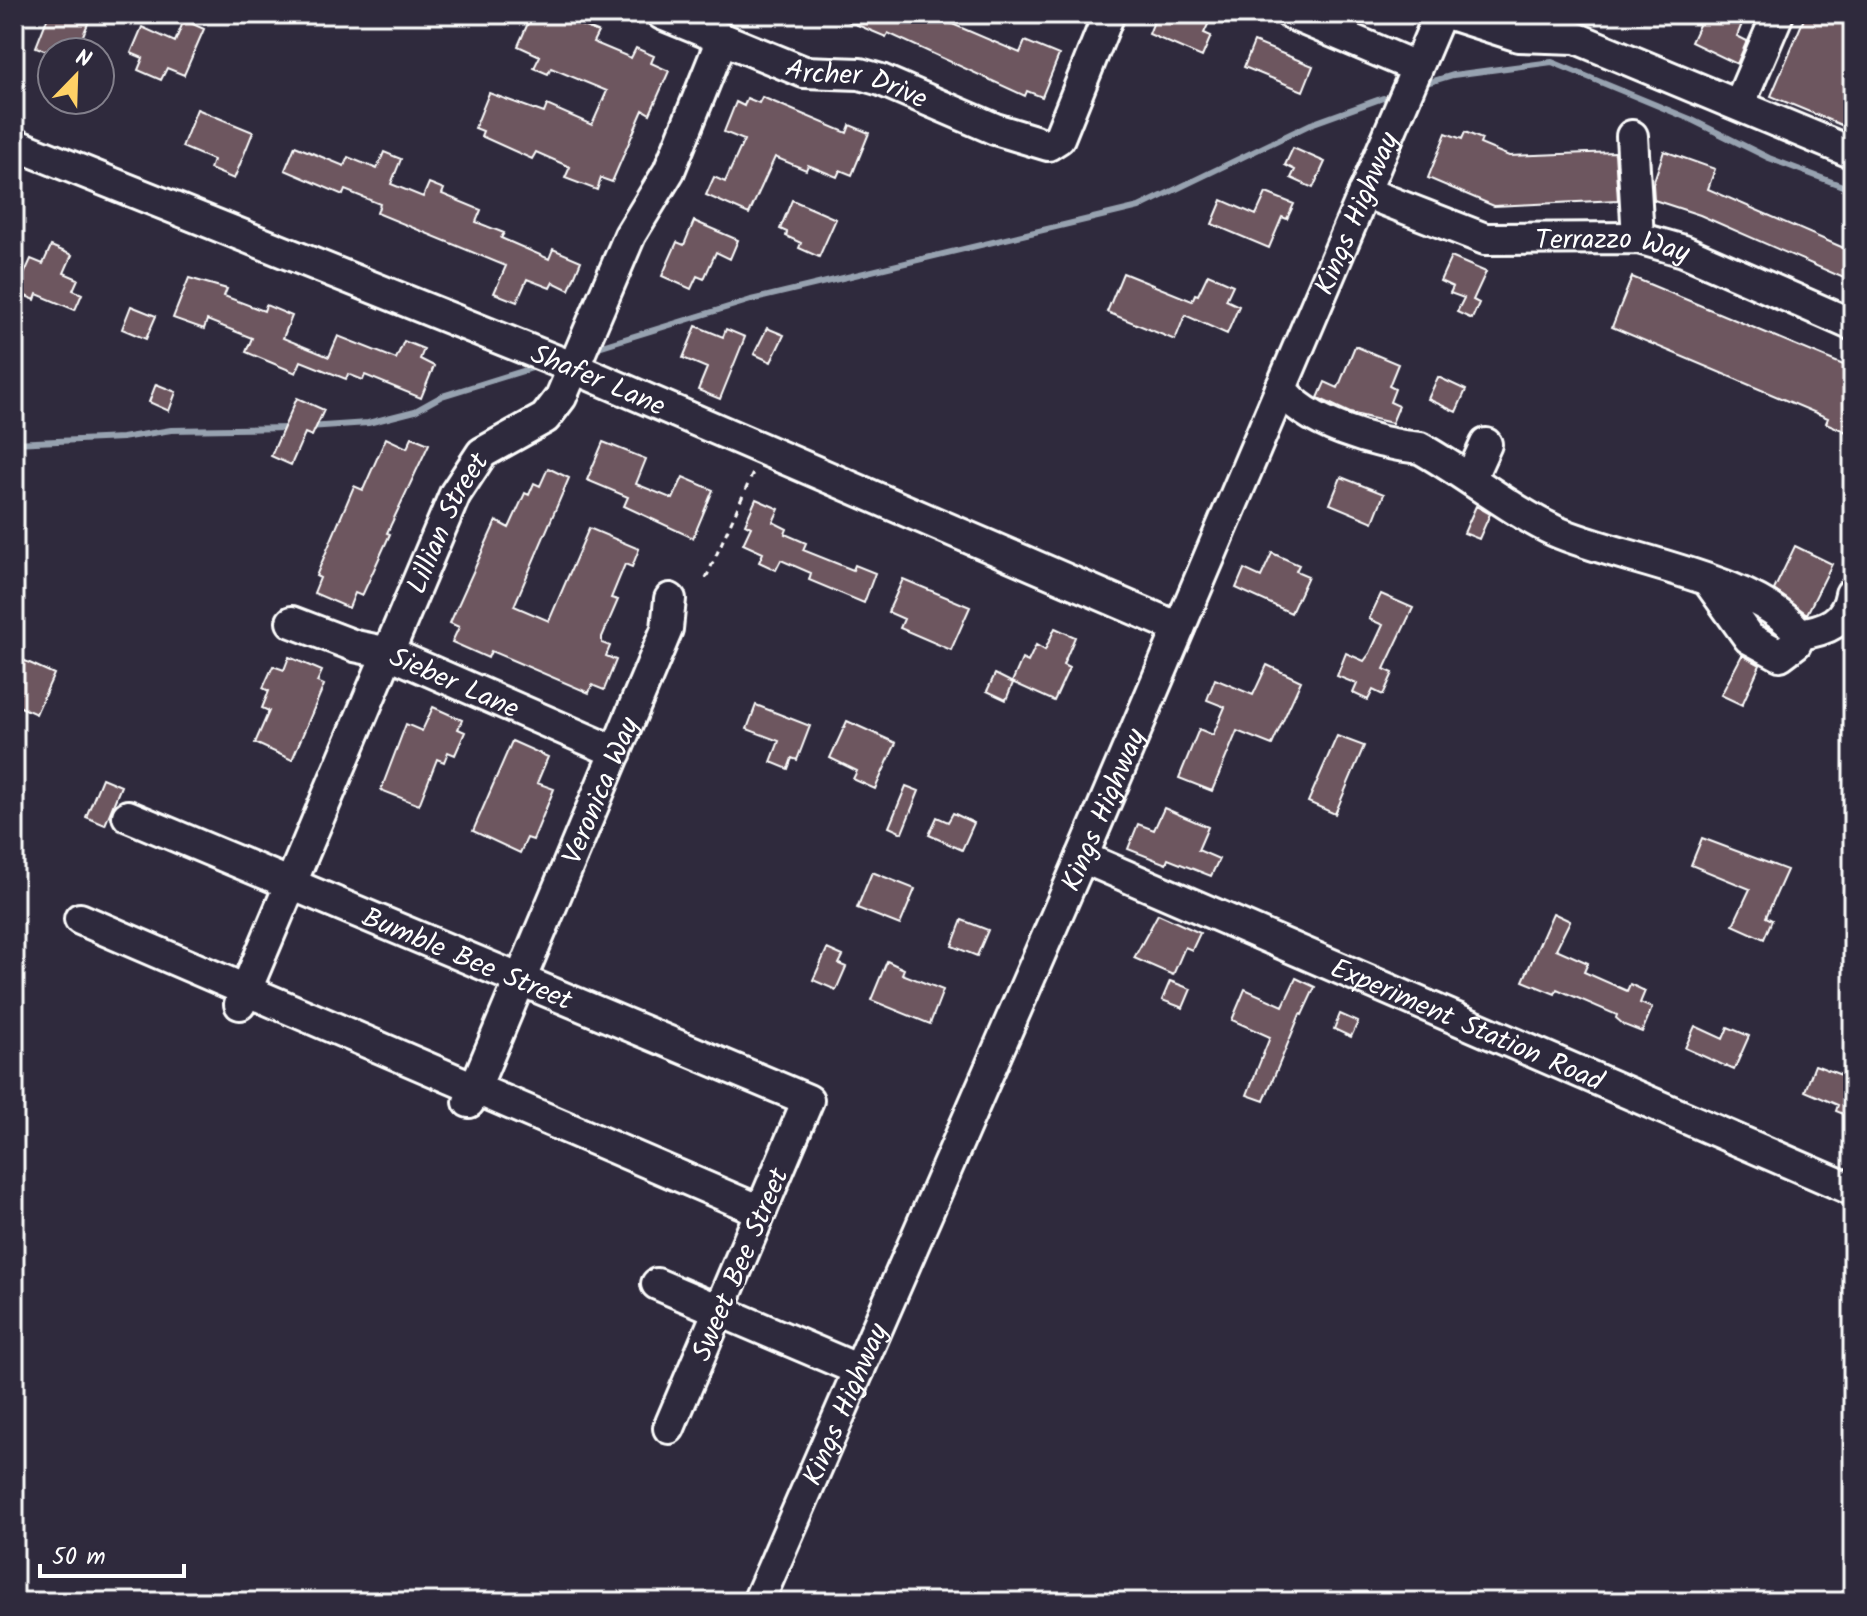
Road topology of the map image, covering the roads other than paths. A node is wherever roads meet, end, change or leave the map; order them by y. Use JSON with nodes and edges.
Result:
{"nodes":[{"id":1,"x":662,"y":14,"type":"edge"},
{"id":2,"x":1109,"y":14,"type":"edge"},
{"id":3,"x":1291,"y":14,"type":"edge"},
{"id":4,"x":1440,"y":14,"type":"edge"},
{"id":5,"x":1450,"y":14,"type":"edge"},
{"id":6,"x":1778,"y":14,"type":"edge"},
{"id":7,"x":722,"y":39,"type":"junction"},
{"id":8,"x":1416,"y":67,"type":"junction"},
{"id":9,"x":1739,"y":105,"type":"junction"},
{"id":10,"x":1632,"y":136,"type":"dead end"},
{"id":11,"x":14,"y":144,"type":"edge"},
{"id":12,"x":1853,"y":153,"type":"edge"},
{"id":13,"x":1364,"y":192,"type":"junction"},
{"id":14,"x":1638,"y":238,"type":"junction"},
{"id":15,"x":1853,"y":325,"type":"edge"},
{"id":16,"x":574,"y":368,"type":"junction"},
{"id":17,"x":1281,"y":388,"type":"junction"},
{"id":18,"x":1486,"y":444,"type":"dead end"},
{"id":19,"x":1471,"y":477,"type":"junction"},
{"id":20,"x":1851,"y":594,"type":"dead end"},
{"id":21,"x":670,"y":599,"type":"dead end"},
{"id":22,"x":292,"y":622,"type":"dead end"},
{"id":23,"x":1179,"y":628,"type":"junction"},
{"id":24,"x":389,"y":653,"type":"junction"},
{"id":25,"x":616,"y":752,"type":"junction"},
{"id":26,"x":128,"y":816,"type":"dead end"},
{"id":27,"x":1082,"y":857,"type":"junction"},
{"id":28,"x":291,"y":885,"type":"junction"},
{"id":29,"x":80,"y":919,"type":"dead end"},
{"id":30,"x":520,"y":980,"type":"junction"},
{"id":31,"x":243,"y":997,"type":"junction"},
{"id":32,"x":472,"y":1095,"type":"junction"},
{"id":33,"x":808,"y":1100,"type":"joint"},
{"id":34,"x":1853,"y":1190,"type":"edge"},
{"id":35,"x":761,"y":1211,"type":"junction"},
{"id":36,"x":657,"y":1284,"type":"dead end"},
{"id":37,"x":719,"y":1310,"type":"junction"},
{"id":38,"x":859,"y":1370,"type":"junction"},
{"id":39,"x":669,"y":1428,"type":"dead end"},
{"id":40,"x":758,"y":1602,"type":"edge"}],
"edges":[{"from":1,"to":7,"type":"street","name":"Archer Drive"},
{"from":2,"to":7,"type":"street","name":"Archer Drive"},
{"from":3,"to":8,"type":"street"},
{"from":4,"to":8,"type":"street","name":"Kings Highway"},
{"from":5,"to":9,"type":"street"},
{"from":6,"to":9,"type":"street"},
{"from":7,"to":16,"type":"street","name":"Lillian Street"},
{"from":8,"to":13,"type":"street","name":"Kings Highway"},
{"from":9,"to":12,"type":"street"},
{"from":10,"to":14,"type":"street"},
{"from":11,"to":16,"type":"street","name":"Shafer Lane"},
{"from":13,"to":14,"type":"street","name":"Terrazzo Way"},
{"from":13,"to":17,"type":"street","name":"Kings Highway"},
{"from":14,"to":15,"type":"street","name":"Terrazzo Way"},
{"from":16,"to":23,"type":"street","name":"Shafer Lane"},
{"from":16,"to":24,"type":"street","name":"Lillian Street"},
{"from":17,"to":19,"type":"street"},
{"from":17,"to":23,"type":"street","name":"Kings Highway"},
{"from":18,"to":19,"type":"street"},
{"from":19,"to":20,"type":"street"},
{"from":21,"to":25,"type":"street","name":"Veronica Way"},
{"from":22,"to":24,"type":"street","name":"Sieber Lane"},
{"from":23,"to":27,"type":"street","name":"Kings Highway"},
{"from":24,"to":25,"type":"street","name":"Sieber Lane"},
{"from":24,"to":28,"type":"street","name":"Lillian Street"},
{"from":25,"to":30,"type":"street","name":"Veronica Way"},
{"from":26,"to":28,"type":"street","name":"Bumble Bee Street"},
{"from":27,"to":34,"type":"street","name":"Experiment Station Road"},
{"from":27,"to":38,"type":"street","name":"Kings Highway"},
{"from":28,"to":30,"type":"street","name":"Bumble Bee Street"},
{"from":28,"to":31,"type":"street","name":"Lillian Street"},
{"from":29,"to":31,"type":"street"},
{"from":30,"to":32,"type":"street","name":"Veronica Way"},
{"from":30,"to":33,"type":"street","name":"Bumble Bee Street"},
{"from":31,"to":32,"type":"street"},
{"from":32,"to":35,"type":"street"},
{"from":33,"to":35,"type":"street","name":"Sweet Bee Street"},
{"from":35,"to":37,"type":"street","name":"Sweet Bee Street"},
{"from":36,"to":37,"type":"street"},
{"from":37,"to":38,"type":"street"},
{"from":37,"to":39,"type":"street","name":"Sweet Bee Street"},
{"from":38,"to":40,"type":"street","name":"Kings Highway"}]}
